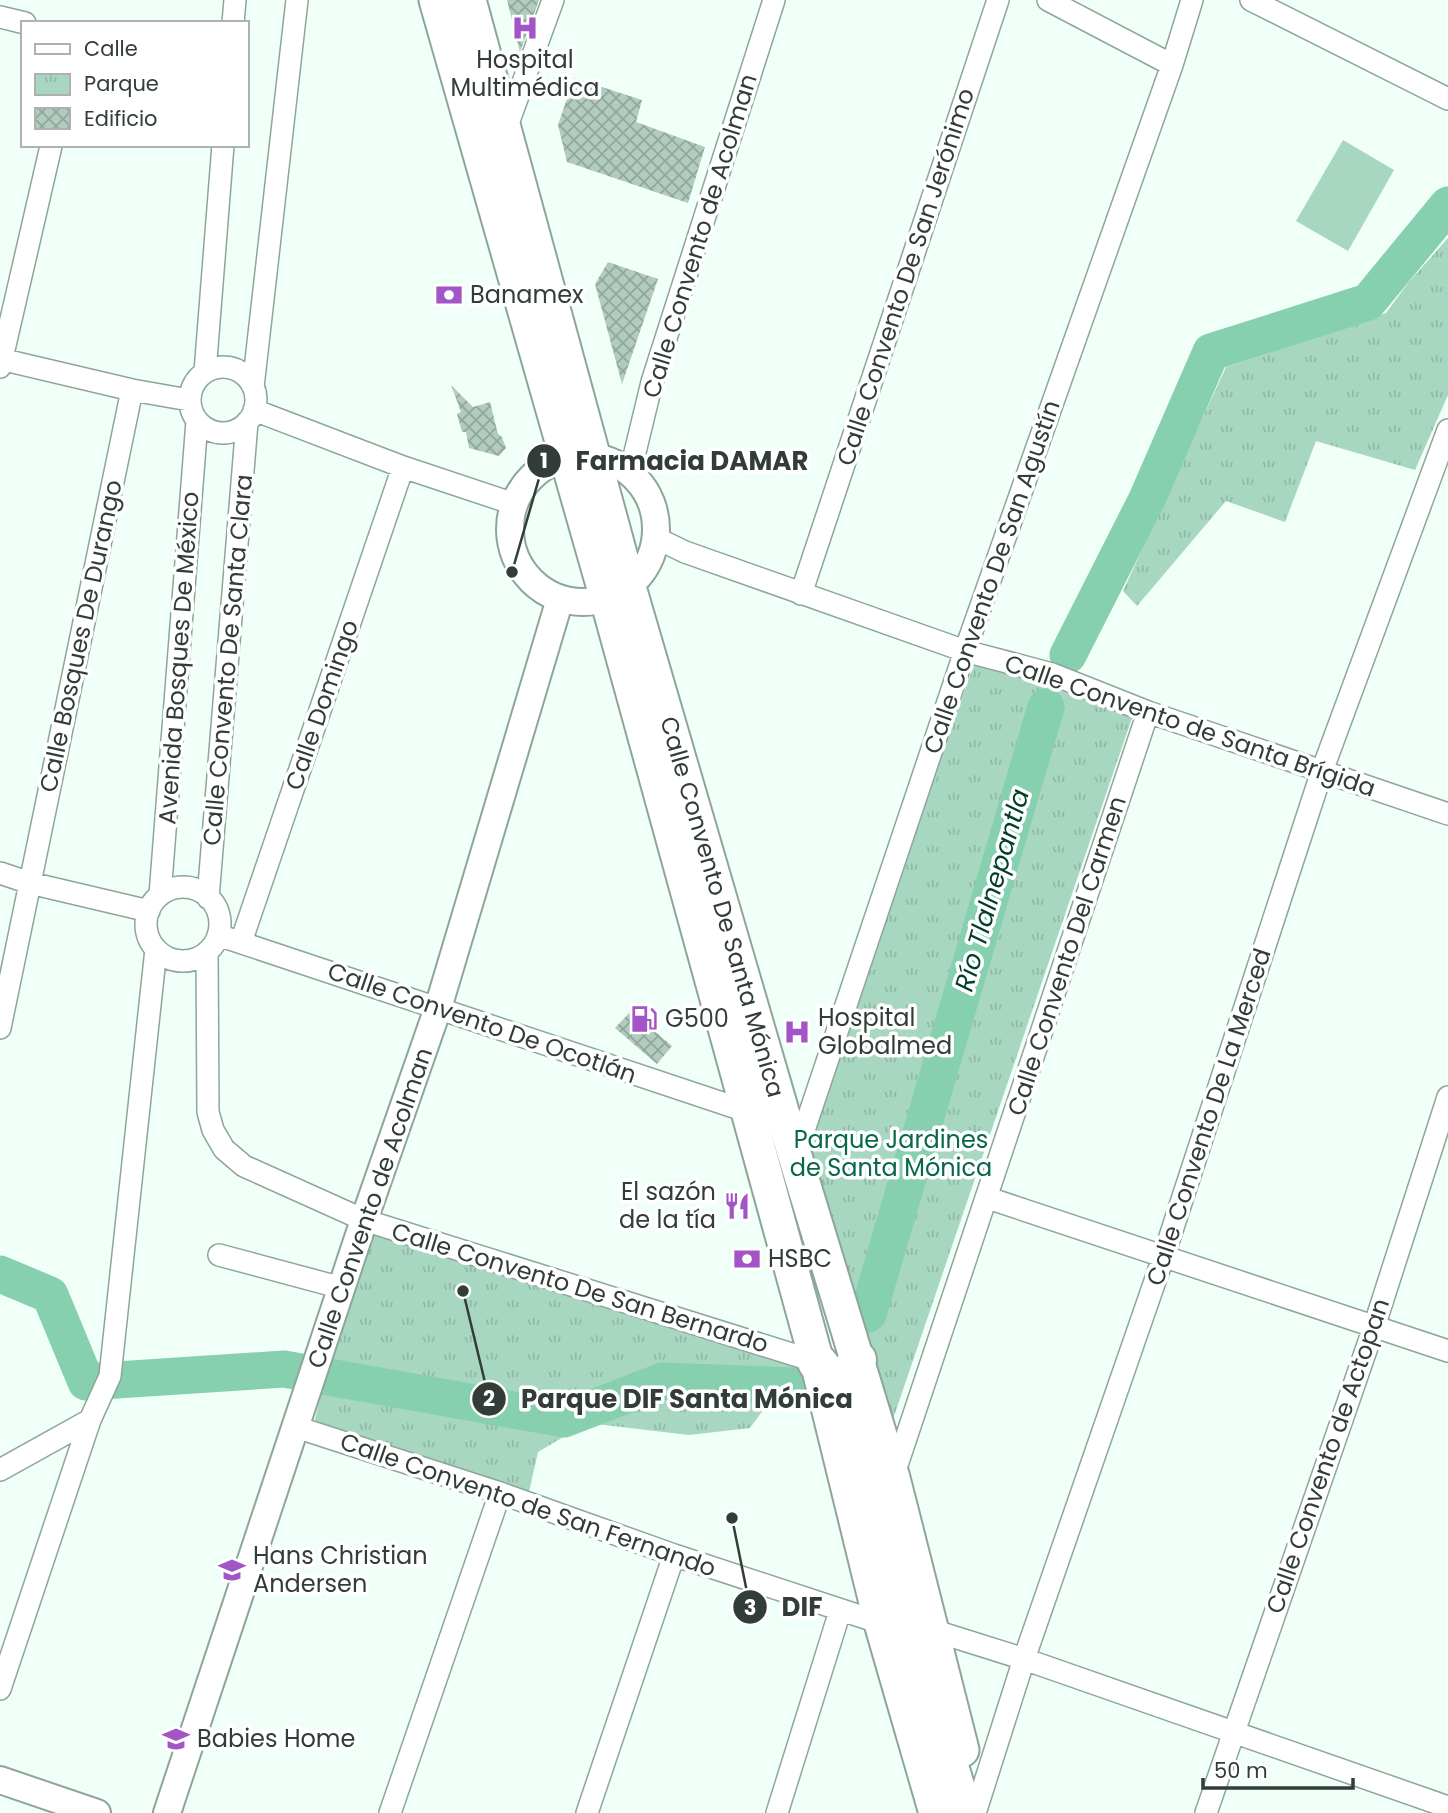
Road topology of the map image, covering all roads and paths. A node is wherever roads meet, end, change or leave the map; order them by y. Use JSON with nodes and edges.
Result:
{"nodes":[{"id":1,"x":235,"y":0,"type":"edge"},
{"id":2,"x":297,"y":0,"type":"edge"},
{"id":3,"x":436,"y":0,"type":"edge"},
{"id":4,"x":469,"y":0,"type":"edge"},
{"id":5,"x":553,"y":0,"type":"edge"},
{"id":6,"x":774,"y":0,"type":"edge"},
{"id":7,"x":998,"y":0,"type":"edge"},
{"id":8,"x":1048,"y":0,"type":"edge"},
{"id":9,"x":1192,"y":0,"type":"edge"},
{"id":10,"x":1251,"y":0,"type":"edge"},
{"id":11,"x":0,"y":18,"type":"edge"},
{"id":12,"x":233,"y":21,"type":"edge"},
{"id":13,"x":21,"y":22,"type":"edge"},
{"id":14,"x":1172,"y":65,"type":"junction"},
{"id":15,"x":1448,"y":99,"type":"edge"},
{"id":16,"x":504,"y":134,"type":"junction"},
{"id":17,"x":51,"y":147,"type":"edge"},
{"id":18,"x":223,"y":147,"type":"edge"},
{"id":19,"x":1,"y":362,"type":"edge"},
{"id":20,"x":205,"y":372,"type":"junction"},
{"id":21,"x":253,"y":387,"type":"junction"},
{"id":22,"x":132,"y":390,"type":"junction"},
{"id":23,"x":189,"y":400,"type":"junction"},
{"id":24,"x":251,"y":416,"type":"junction"},
{"id":25,"x":197,"y":421,"type":"junction"},
{"id":26,"x":1448,"y":430,"type":"edge"},
{"id":27,"x":580,"y":457,"type":"junction"},
{"id":28,"x":403,"y":467,"type":"junction"},
{"id":29,"x":630,"y":473,"type":"junction"},
{"id":30,"x":514,"y":504,"type":"junction"},
{"id":31,"x":656,"y":538,"type":"junction"},
{"id":32,"x":618,"y":593,"type":"junction"},
{"id":33,"x":801,"y":594,"type":"junction"},
{"id":34,"x":560,"y":598,"type":"junction"},
{"id":35,"x":965,"y":651,"type":"junction"},
{"id":36,"x":1148,"y":712,"type":"junction"},
{"id":37,"x":1322,"y":771,"type":"junction"},
{"id":38,"x":1448,"y":814,"type":"edge"},
{"id":39,"x":0,"y":873,"type":"edge"},
{"id":40,"x":30,"y":883,"type":"junction"},
{"id":41,"x":208,"y":898,"type":"junction"},
{"id":42,"x":154,"y":903,"type":"junction"},
{"id":43,"x":241,"y":942,"type":"junction"},
{"id":44,"x":213,"y":943,"type":"junction"},
{"id":45,"x":156,"y":949,"type":"junction"},
{"id":46,"x":438,"y":1008,"type":"junction"},
{"id":47,"x":0,"y":1028,"type":"edge"},
{"id":48,"x":1448,"y":1097,"type":"edge"},
{"id":49,"x":746,"y":1111,"type":"junction"},
{"id":50,"x":795,"y":1156,"type":"junction"},
{"id":51,"x":988,"y":1198,"type":"junction"},
{"id":52,"x":364,"y":1220,"type":"junction"},
{"id":53,"x":219,"y":1255,"type":"dead end"},
{"id":54,"x":1163,"y":1258,"type":"junction"},
{"id":55,"x":342,"y":1288,"type":"junction"},
{"id":56,"x":1374,"y":1327,"type":"junction"},
{"id":57,"x":1448,"y":1351,"type":"edge"},
{"id":58,"x":857,"y":1360,"type":"junction"},
{"id":59,"x":817,"y":1362,"type":"junction"},
{"id":60,"x":848,"y":1400,"type":"junction"},
{"id":61,"x":94,"y":1411,"type":"junction"},
{"id":62,"x":296,"y":1427,"type":"junction"},
{"id":63,"x":0,"y":1469,"type":"edge"},
{"id":64,"x":893,"y":1478,"type":"junction"},
{"id":65,"x":500,"y":1493,"type":"junction"},
{"id":66,"x":674,"y":1555,"type":"junction"},
{"id":67,"x":840,"y":1611,"type":"junction"},
{"id":68,"x":906,"y":1624,"type":"junction"},
{"id":69,"x":1024,"y":1659,"type":"junction"},
{"id":70,"x":0,"y":1689,"type":"edge"},
{"id":71,"x":1232,"y":1733,"type":"junction"},
{"id":72,"x":0,"y":1780,"type":"edge"},
{"id":73,"x":1447,"y":1810,"type":"edge"},
{"id":74,"x":973,"y":1811,"type":"edge"},
{"id":75,"x":97,"y":1813,"type":"edge"},
{"id":76,"x":167,"y":1813,"type":"edge"},
{"id":77,"x":390,"y":1813,"type":"edge"},
{"id":78,"x":587,"y":1813,"type":"edge"},
{"id":79,"x":777,"y":1813,"type":"edge"},
{"id":80,"x":936,"y":1813,"type":"edge"},
{"id":81,"x":1206,"y":1813,"type":"edge"}],
"edges":[{"from":1,"to":12,"type":"street"},
{"from":2,"to":21,"type":"street"},
{"from":3,"to":27,"type":"main road","name":"Calle Convento De Santa Mónica"},
{"from":4,"to":16,"type":"main road","name":"Calle Convento De Santa Mónica"},
{"from":5,"to":16,"type":"street"},
{"from":6,"to":29,"type":"street","name":"Calle Convento de Acolman"},
{"from":7,"to":33,"type":"street","name":"Calle Convento De San Jerónimo"},
{"from":8,"to":14,"type":"street"},
{"from":9,"to":14,"type":"street","name":"Calle Convento De San Agustín"},
{"from":10,"to":15,"type":"street"},
{"from":11,"to":13,"type":"street"},
{"from":14,"to":35,"type":"street","name":"Calle Convento De San Agustín"},
{"from":16,"to":27,"type":"main road","name":"Calle Convento De Santa Mónica"},
{"from":17,"to":19,"type":"street"},
{"from":18,"to":20,"type":"street"},
{"from":19,"to":22,"type":"street"},
{"from":20,"to":21,"type":"street"},
{"from":20,"to":23,"type":"street"},
{"from":21,"to":24,"type":"street"},
{"from":22,"to":23,"type":"street"},
{"from":22,"to":40,"type":"street","name":"Calle Bosques De Durango"},
{"from":23,"to":25,"type":"street"},
{"from":24,"to":25,"type":"street"},
{"from":24,"to":28,"type":"street"},
{"from":24,"to":41,"type":"street","name":"Calle Convento De Santa Clara"},
{"from":25,"to":42,"type":"street","name":"Avenida Bosques De México"},
{"from":26,"to":37,"type":"street","name":"Calle Convento De La Merced"},
{"from":27,"to":29,"type":"street"},
{"from":27,"to":30,"type":"street"},
{"from":27,"to":32,"type":"main road","name":"Calle Convento De Santa Mónica"},
{"from":28,"to":30,"type":"street"},
{"from":28,"to":43,"type":"street","name":"Calle Domingo"},
{"from":29,"to":31,"type":"street"},
{"from":30,"to":34,"type":"street"},
{"from":31,"to":32,"type":"street"},
{"from":31,"to":33,"type":"street","name":"Calle Convento de Santa Brígida"},
{"from":32,"to":34,"type":"street"},
{"from":32,"to":49,"type":"main road","name":"Calle Convento De Santa Mónica"},
{"from":32,"to":50,"type":"main road","name":"Calle Convento De Santa Mónica"},
{"from":33,"to":35,"type":"street","name":"Calle Convento de Santa Brígida"},
{"from":34,"to":46,"type":"street","name":"Calle Convento de Acolman"},
{"from":35,"to":36,"type":"street","name":"Calle Convento de Santa Brígida"},
{"from":35,"to":50,"type":"street","name":"Calle Convento De San Agustín"},
{"from":36,"to":37,"type":"street","name":"Calle Convento de Santa Brígida"},
{"from":36,"to":51,"type":"street","name":"Calle Convento Del Carmen"},
{"from":37,"to":38,"type":"street","name":"Calle Convento de Santa Brígida"},
{"from":37,"to":54,"type":"street","name":"Calle Convento De La Merced"},
{"from":39,"to":40,"type":"street"},
{"from":40,"to":42,"type":"street"},
{"from":40,"to":47,"type":"street","name":"Calle Bosques De Durango"},
{"from":41,"to":42,"type":"street"},
{"from":41,"to":44,"type":"street"},
{"from":42,"to":45,"type":"street"},
{"from":43,"to":44,"type":"street","name":"Calle Convento De Ocotlán"},
{"from":43,"to":46,"type":"street","name":"Calle Convento De Ocotlán"},
{"from":44,"to":45,"type":"street"},
{"from":44,"to":52,"type":"street","name":"Calle Convento De San Bernardo"},
{"from":45,"to":61,"type":"street"},
{"from":46,"to":49,"type":"street","name":"Calle Convento De Ocotlán"},
{"from":46,"to":52,"type":"street","name":"Calle Convento de Acolman"},
{"from":48,"to":56,"type":"street","name":"Calle Convento de Actopan"},
{"from":49,"to":59,"type":"main road","name":"Calle Convento De Santa Mónica"},
{"from":50,"to":58,"type":"main road","name":"Calle Convento De Santa Mónica"},
{"from":51,"to":54,"type":"street"},
{"from":51,"to":64,"type":"street","name":"Calle Convento Del Carmen"},
{"from":52,"to":55,"type":"street","name":"Calle Convento de Acolman"},
{"from":52,"to":59,"type":"street","name":"Calle Convento De San Bernardo"},
{"from":53,"to":55,"type":"street"},
{"from":54,"to":56,"type":"street"},
{"from":54,"to":69,"type":"street","name":"Calle Convento De La Merced"},
{"from":55,"to":62,"type":"street","name":"Calle Convento de Acolman"},
{"from":56,"to":57,"type":"street"},
{"from":56,"to":71,"type":"street","name":"Calle Convento de Actopan"},
{"from":58,"to":60,"type":"highway"},
{"from":58,"to":64,"type":"main road","name":"Calle Convento De Santa Mónica"},
{"from":59,"to":60,"type":"highway"},
{"from":59,"to":68,"type":"main road","name":"Calle Convento De Santa Mónica"},
{"from":60,"to":68,"type":"highway"},
{"from":61,"to":63,"type":"street"},
{"from":61,"to":70,"type":"street"},
{"from":62,"to":65,"type":"street","name":"Calle Convento de San Fernando"},
{"from":62,"to":76,"type":"street","name":"Calle Convento de Acolman"},
{"from":64,"to":68,"type":"main road","name":"Calle Convento De Santa Mónica"},
{"from":65,"to":66,"type":"street","name":"Calle Convento de San Fernando"},
{"from":65,"to":77,"type":"street"},
{"from":66,"to":67,"type":"street","name":"Calle Convento de San Fernando"},
{"from":66,"to":78,"type":"street"},
{"from":67,"to":68,"type":"street","name":"Calle Convento de San Fernando"},
{"from":67,"to":79,"type":"street"},
{"from":68,"to":69,"type":"street","name":"Calle Convento de San Fernando"},
{"from":68,"to":74,"type":"highway"},
{"from":68,"to":80,"type":"main road","name":"Calle Convento De Santa Mónica"},
{"from":69,"to":71,"type":"street","name":"Calle Convento de San Fernando"},
{"from":69,"to":74,"type":"street","name":"Calle Convento De La Merced"},
{"from":71,"to":73,"type":"street","name":"Calle Convento de San Fernando"},
{"from":71,"to":81,"type":"street","name":"Calle Convento de Actopan"},
{"from":72,"to":75,"type":"street"}]}
